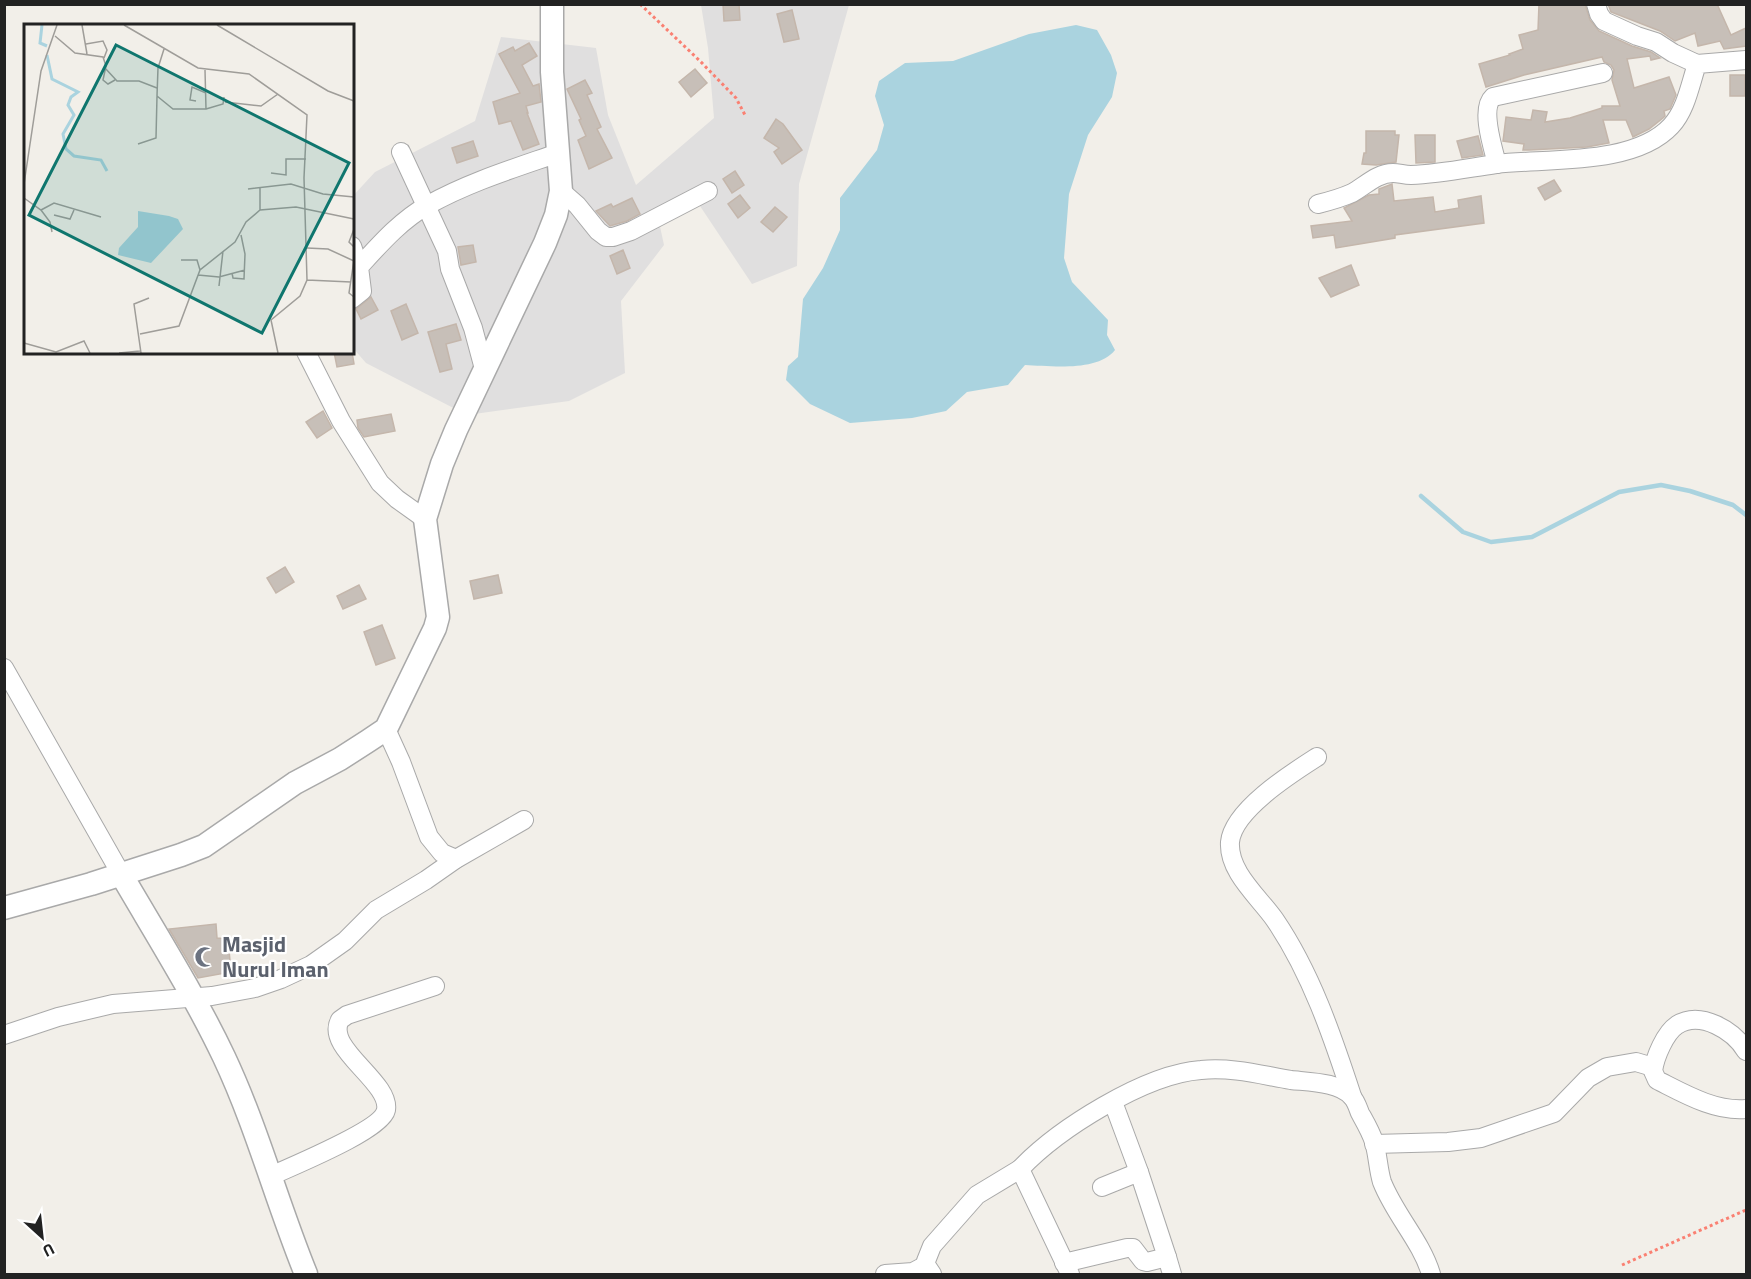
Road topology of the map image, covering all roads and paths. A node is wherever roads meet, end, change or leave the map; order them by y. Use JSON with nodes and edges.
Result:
{"nodes":[{"id":1,"x":552,"y":4,"type":"edge"},
{"id":2,"x":640,"y":4,"type":"edge"},
{"id":3,"x":1596,"y":4,"type":"edge"},
{"id":4,"x":1746,"y":60,"type":"edge"},
{"id":5,"x":1697,"y":64,"type":"junction"},
{"id":6,"x":1603,"y":73,"type":"dead end"},
{"id":7,"x":745,"y":115,"type":"dead end"},
{"id":8,"x":401,"y":152,"type":"dead end"},
{"id":9,"x":558,"y":153,"type":"junction"},
{"id":10,"x":1497,"y":164,"type":"junction"},
{"id":11,"x":561,"y":191,"type":"junction"},
{"id":12,"x":708,"y":191,"type":"dead end"},
{"id":13,"x":1318,"y":204,"type":"dead end"},
{"id":14,"x":427,"y":206,"type":"junction"},
{"id":15,"x":354,"y":251,"type":"edge"},
{"id":16,"x":360,"y":267,"type":"junction"},
{"id":17,"x":354,"y":297,"type":"edge"},
{"id":18,"x":307,"y":354,"type":"edge"},
{"id":19,"x":484,"y":369,"type":"junction"},
{"id":20,"x":425,"y":519,"type":"junction"},
{"id":21,"x":4,"y":668,"type":"edge"},
{"id":22,"x":386,"y":729,"type":"junction"},
{"id":23,"x":1317,"y":757,"type":"dead end"},
{"id":24,"x":524,"y":820,"type":"dead end"},
{"id":25,"x":456,"y":859,"type":"junction"},
{"id":26,"x":121,"y":874,"type":"junction"},
{"id":27,"x":4,"y":908,"type":"edge"},
{"id":28,"x":435,"y":986,"type":"dead end"},
{"id":29,"x":193,"y":997,"type":"junction"},
{"id":30,"x":4,"y":1035,"type":"edge"},
{"id":31,"x":1746,"y":1052,"type":"edge"},
{"id":32,"x":1653,"y":1067,"type":"junction"},
{"id":33,"x":1352,"y":1096,"type":"junction"},
{"id":34,"x":1113,"y":1102,"type":"junction"},
{"id":35,"x":1746,"y":1108,"type":"edge"},
{"id":36,"x":1746,"y":1120,"type":"edge"},
{"id":37,"x":1374,"y":1144,"type":"junction"},
{"id":38,"x":1020,"y":1169,"type":"junction"},
{"id":39,"x":1139,"y":1172,"type":"junction"},
{"id":40,"x":271,"y":1176,"type":"junction"},
{"id":41,"x":1102,"y":1187,"type":"dead end"},
{"id":42,"x":1746,"y":1210,"type":"edge"},
{"id":43,"x":1622,"y":1265,"type":"dead end"},
{"id":44,"x":1170,"y":1266,"type":"edge"},
{"id":45,"x":1067,"y":1269,"type":"edge"},
{"id":46,"x":929,"y":1270,"type":"edge"},
{"id":47,"x":306,"y":1275,"type":"edge"},
{"id":48,"x":885,"y":1275,"type":"edge"},
{"id":49,"x":1431,"y":1275,"type":"edge"}],
"edges":[{"from":1,"to":9,"type":"street"},
{"from":2,"to":7,"type":"path"},
{"from":3,"to":5,"type":"street"},
{"from":4,"to":5,"type":"street"},
{"from":5,"to":10,"type":"street"},
{"from":6,"to":10,"type":"street"},
{"from":8,"to":14,"type":"street"},
{"from":9,"to":11,"type":"street"},
{"from":9,"to":14,"type":"street"},
{"from":10,"to":13,"type":"street"},
{"from":11,"to":12,"type":"street"},
{"from":11,"to":19,"type":"street"},
{"from":14,"to":16,"type":"street"},
{"from":14,"to":19,"type":"street"},
{"from":15,"to":16,"type":"street"},
{"from":16,"to":17,"type":"street"},
{"from":18,"to":20,"type":"street"},
{"from":19,"to":20,"type":"street"},
{"from":20,"to":22,"type":"street"},
{"from":21,"to":26,"type":"street"},
{"from":22,"to":25,"type":"street"},
{"from":22,"to":26,"type":"street"},
{"from":23,"to":33,"type":"street"},
{"from":24,"to":25,"type":"street"},
{"from":25,"to":29,"type":"street"},
{"from":26,"to":27,"type":"street"},
{"from":26,"to":29,"type":"street"},
{"from":28,"to":40,"type":"street"},
{"from":29,"to":30,"type":"street"},
{"from":29,"to":40,"type":"street"},
{"from":31,"to":32,"type":"street"},
{"from":32,"to":35,"type":"street"},
{"from":32,"to":37,"type":"street"},
{"from":33,"to":34,"type":"street"},
{"from":33,"to":37,"type":"street"},
{"from":34,"to":38,"type":"street"},
{"from":34,"to":39,"type":"street"},
{"from":35,"to":36,"type":"street"},
{"from":37,"to":49,"type":"street"},
{"from":38,"to":45,"type":"street"},
{"from":38,"to":46,"type":"street"},
{"from":39,"to":41,"type":"street"},
{"from":39,"to":44,"type":"street"},
{"from":40,"to":47,"type":"street"},
{"from":42,"to":43,"type":"path"},
{"from":44,"to":45,"type":"street"},
{"from":46,"to":48,"type":"street"}]}
